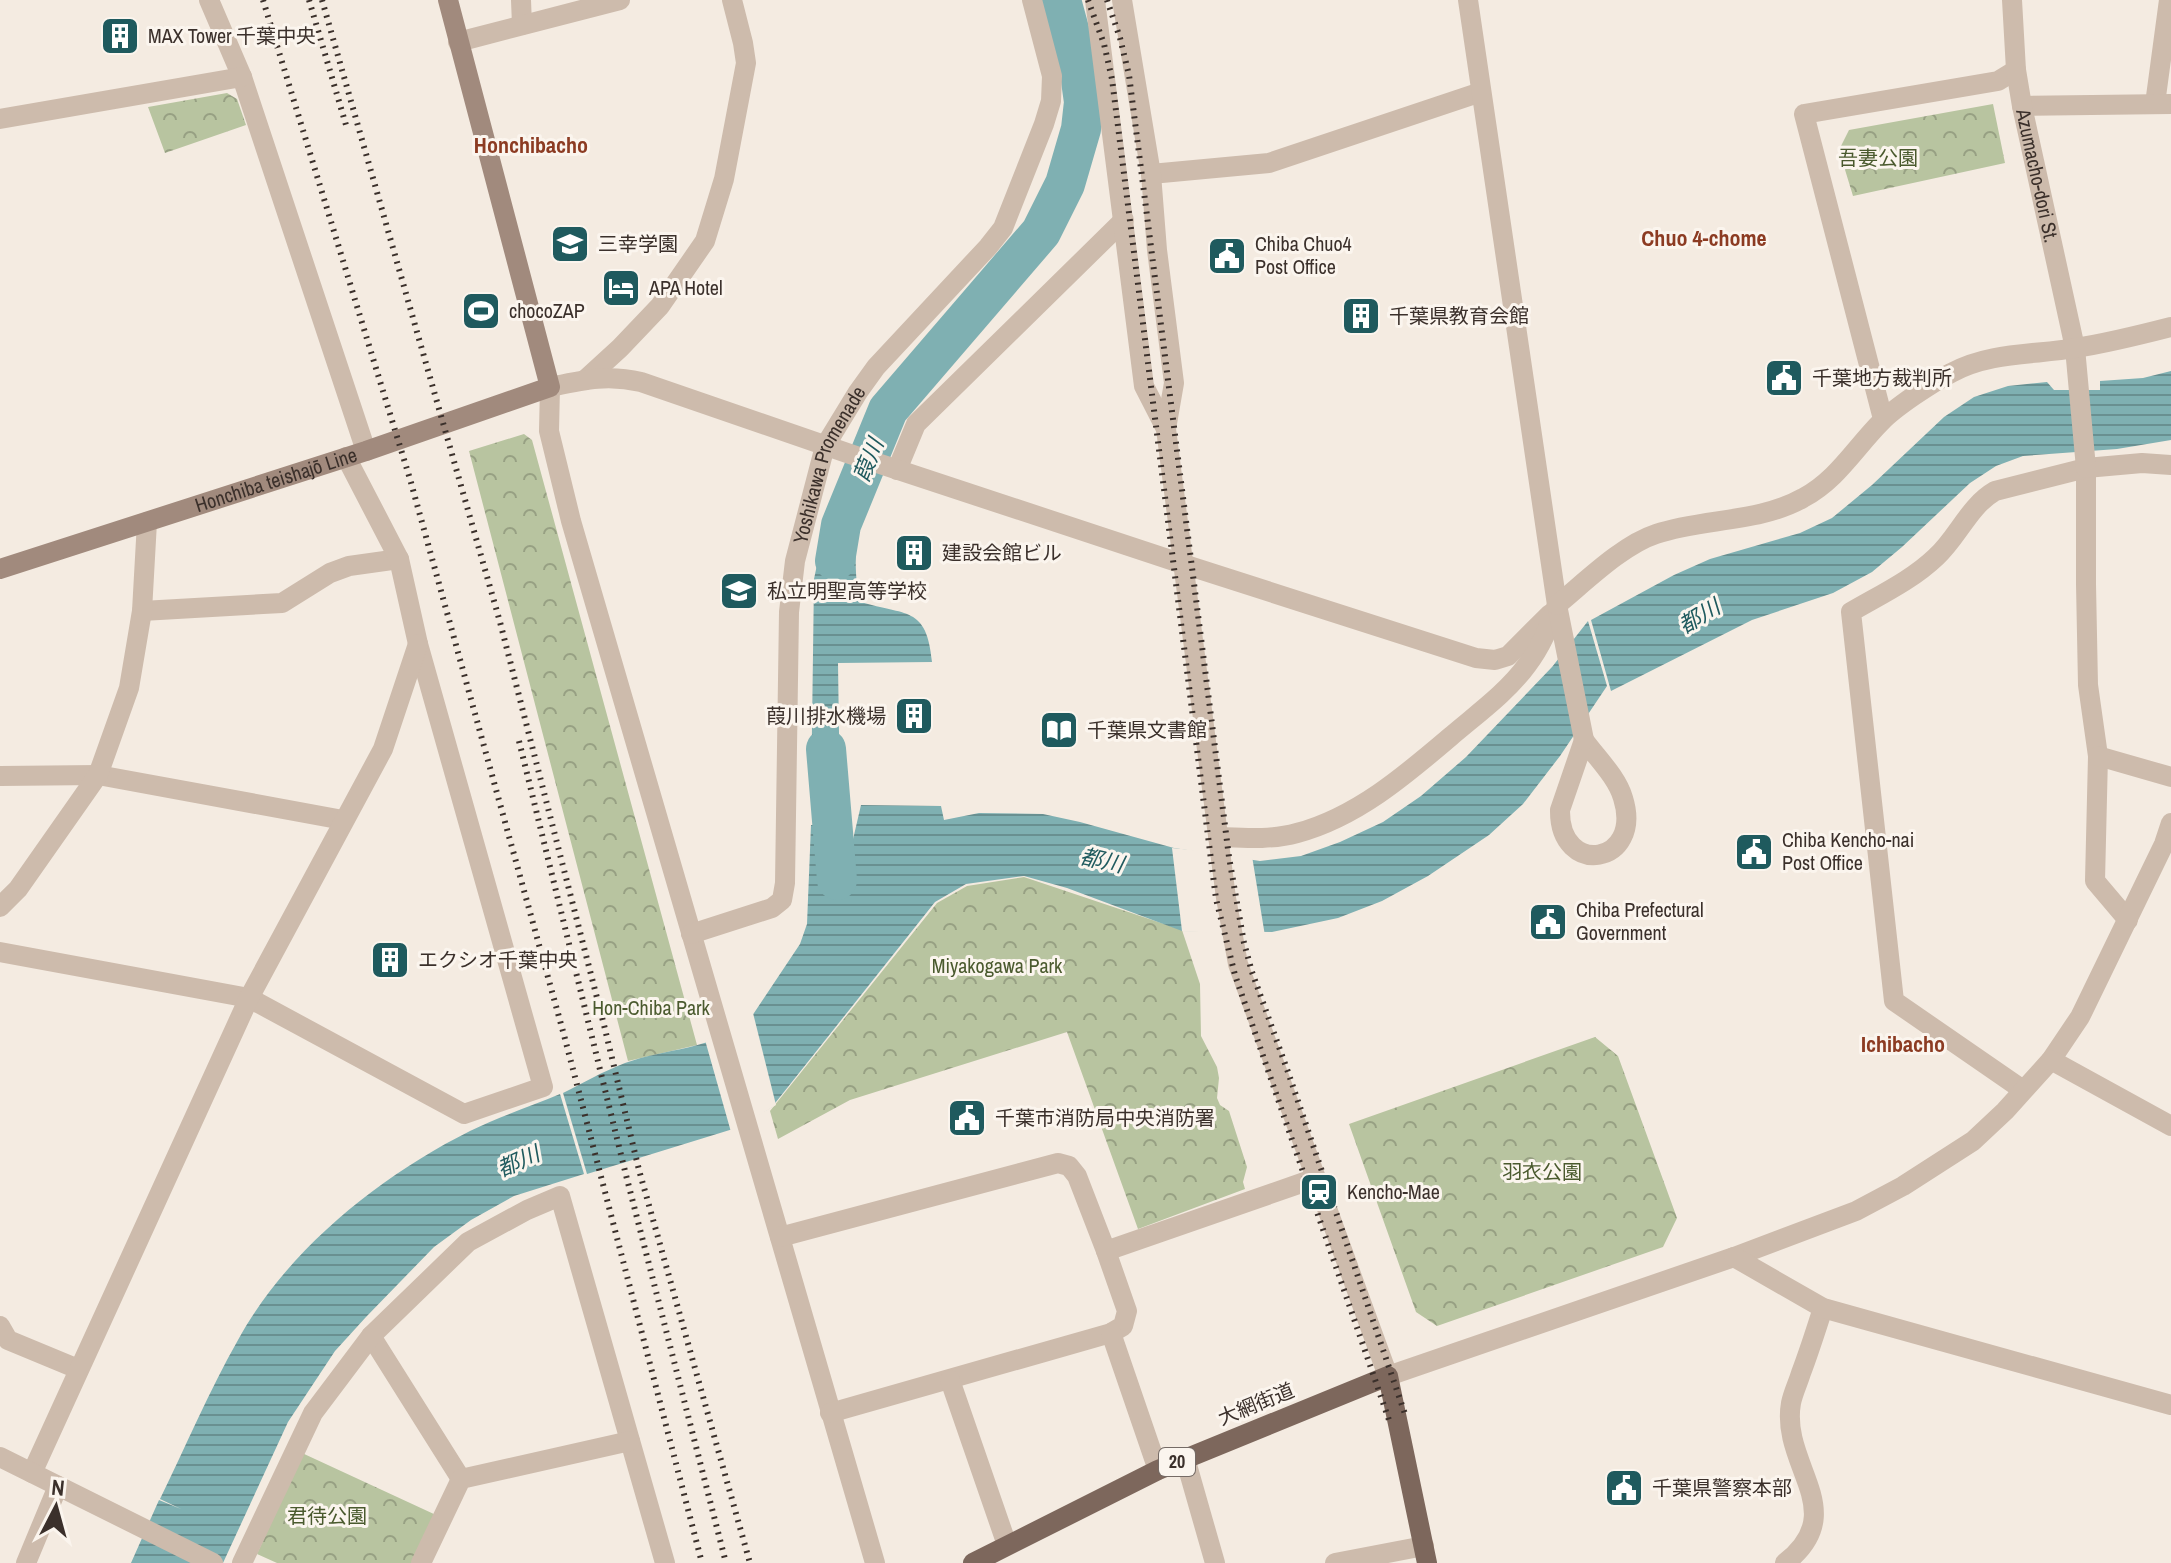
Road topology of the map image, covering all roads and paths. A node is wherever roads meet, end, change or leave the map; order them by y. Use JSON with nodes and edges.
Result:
{"nodes":[{"id":1,"x":209,"y":0,"type":"edge"},
{"id":2,"x":448,"y":0,"type":"edge"},
{"id":3,"x":521,"y":0,"type":"edge"},
{"id":4,"x":620,"y":0,"type":"edge"},
{"id":5,"x":732,"y":0,"type":"edge"},
{"id":6,"x":1032,"y":0,"type":"edge"},
{"id":7,"x":1095,"y":0,"type":"edge"},
{"id":8,"x":1122,"y":0,"type":"edge"},
{"id":9,"x":1468,"y":0,"type":"edge"},
{"id":10,"x":2012,"y":0,"type":"edge"},
{"id":11,"x":2169,"y":0,"type":"edge"},
{"id":12,"x":522,"y":25,"type":"junction"},
{"id":13,"x":458,"y":42,"type":"junction"},
{"id":14,"x":2016,"y":70,"type":"junction"},
{"id":15,"x":242,"y":77,"type":"junction"},
{"id":16,"x":1481,"y":92,"type":"junction"},
{"id":17,"x":2163,"y":104,"type":"edge"},
{"id":18,"x":2022,"y":106,"type":"junction"},
{"id":19,"x":0,"y":119,"type":"edge"},
{"id":20,"x":1151,"y":174,"type":"junction"},
{"id":21,"x":1124,"y":220,"type":"junction"},
{"id":22,"x":2171,"y":327,"type":"edge"},
{"id":23,"x":2075,"y":348,"type":"junction"},
{"id":24,"x":585,"y":380,"type":"junction"},
{"id":25,"x":550,"y":387,"type":"junction"},
{"id":26,"x":1883,"y":419,"type":"junction"},
{"id":27,"x":1166,"y":429,"type":"junction"},
{"id":28,"x":825,"y":446,"type":"junction"},
{"id":29,"x":356,"y":454,"type":"junction"},
{"id":30,"x":2171,"y":465,"type":"edge"},
{"id":31,"x":889,"y":467,"type":"junction"},
{"id":32,"x":2086,"y":468,"type":"junction"},
{"id":33,"x":147,"y":522,"type":"junction"},
{"id":34,"x":399,"y":559,"type":"junction"},
{"id":35,"x":1183,"y":564,"type":"junction"},
{"id":36,"x":0,"y":569,"type":"edge"},
{"id":37,"x":1557,"y":605,"type":"junction"},
{"id":38,"x":142,"y":611,"type":"junction"},
{"id":39,"x":418,"y":644,"type":"junction"},
{"id":40,"x":1584,"y":740,"type":"junction"},
{"id":41,"x":2098,"y":756,"type":"junction"},
{"id":42,"x":98,"y":775,"type":"junction"},
{"id":43,"x":0,"y":776,"type":"edge"},
{"id":44,"x":2171,"y":777,"type":"edge"},
{"id":45,"x":343,"y":820,"type":"junction"},
{"id":46,"x":2171,"y":823,"type":"edge"},
{"id":47,"x":1218,"y":837,"type":"junction"},
{"id":48,"x":0,"y":907,"type":"edge"},
{"id":49,"x":2128,"y":920,"type":"junction"},
{"id":50,"x":691,"y":934,"type":"junction"},
{"id":51,"x":0,"y":952,"type":"edge"},
{"id":52,"x":249,"y":998,"type":"junction"},
{"id":53,"x":2051,"y":1060,"type":"junction"},
{"id":54,"x":2023,"y":1090,"type":"junction"},
{"id":55,"x":2171,"y":1126,"type":"edge"},
{"id":56,"x":1316,"y":1178,"type":"junction"},
{"id":57,"x":780,"y":1237,"type":"junction"},
{"id":58,"x":1106,"y":1251,"type":"junction"},
{"id":59,"x":1734,"y":1257,"type":"junction"},
{"id":60,"x":1823,"y":1308,"type":"junction"},
{"id":61,"x":0,"y":1326,"type":"edge"},
{"id":62,"x":1111,"y":1333,"type":"junction"},
{"id":63,"x":371,"y":1336,"type":"junction"},
{"id":64,"x":78,"y":1369,"type":"junction"},
{"id":65,"x":1388,"y":1376,"type":"junction"},
{"id":66,"x":950,"y":1380,"type":"junction"},
{"id":67,"x":2171,"y":1405,"type":"edge"},
{"id":68,"x":830,"y":1413,"type":"junction"},
{"id":69,"x":630,"y":1441,"type":"junction"},
{"id":70,"x":0,"y":1457,"type":"edge"},
{"id":71,"x":1185,"y":1458,"type":"junction"},
{"id":72,"x":1158,"y":1470,"type":"junction"},
{"id":73,"x":32,"y":1473,"type":"junction"},
{"id":74,"x":461,"y":1479,"type":"junction"},
{"id":75,"x":58,"y":1486,"type":"junction"},
{"id":76,"x":1007,"y":1545,"type":"junction"},
{"id":77,"x":1425,"y":1555,"type":"edge"},
{"id":78,"x":26,"y":1563,"type":"edge"},
{"id":79,"x":213,"y":1563,"type":"edge"},
{"id":80,"x":242,"y":1563,"type":"edge"},
{"id":81,"x":421,"y":1563,"type":"edge"},
{"id":82,"x":665,"y":1563,"type":"edge"},
{"id":83,"x":875,"y":1563,"type":"edge"},
{"id":84,"x":973,"y":1563,"type":"edge"},
{"id":85,"x":1215,"y":1563,"type":"edge"},
{"id":86,"x":1335,"y":1563,"type":"edge"},
{"id":87,"x":1785,"y":1563,"type":"edge"}],
"edges":[{"from":1,"to":15,"type":"street"},
{"from":2,"to":13,"type":"main road"},
{"from":3,"to":12,"type":"street"},
{"from":4,"to":12,"type":"street"},
{"from":5,"to":24,"type":"street"},
{"from":6,"to":28,"type":"street","name":"Yoshikawa Promenade"},
{"from":7,"to":21,"type":"street"},
{"from":8,"to":20,"type":"street"},
{"from":9,"to":16,"type":"street"},
{"from":10,"to":14,"type":"street","name":"Azumacho-dori St."},
{"from":11,"to":17,"type":"street"},
{"from":12,"to":13,"type":"street"},
{"from":13,"to":25,"type":"main road"},
{"from":14,"to":18,"type":"street","name":"Azumacho-dori St."},
{"from":14,"to":26,"type":"street"},
{"from":15,"to":19,"type":"street"},
{"from":15,"to":29,"type":"street"},
{"from":16,"to":20,"type":"street"},
{"from":16,"to":37,"type":"street"},
{"from":17,"to":18,"type":"street"},
{"from":18,"to":23,"type":"street","name":"Azumacho-dori St."},
{"from":20,"to":27,"type":"street"},
{"from":21,"to":27,"type":"street"},
{"from":21,"to":31,"type":"street"},
{"from":22,"to":23,"type":"street"},
{"from":23,"to":26,"type":"street"},
{"from":23,"to":32,"type":"street","name":"Azumacho-dori St."},
{"from":24,"to":25,"type":"street"},
{"from":24,"to":28,"type":"street"},
{"from":25,"to":29,"type":"main road","name":"Honchiba teishajō Line"},
{"from":25,"to":50,"type":"street"},
{"from":26,"to":37,"type":"street"},
{"from":27,"to":35,"type":"street"},
{"from":28,"to":31,"type":"street"},
{"from":28,"to":50,"type":"street","name":"Yoshikawa Promenade"},
{"from":29,"to":33,"type":"main road","name":"Honchiba teishajō Line"},
{"from":29,"to":34,"type":"street"},
{"from":30,"to":32,"type":"street"},
{"from":31,"to":35,"type":"street"},
{"from":32,"to":41,"type":"street","name":"Azumacho-dori St."},
{"from":32,"to":54,"type":"street"},
{"from":33,"to":36,"type":"main road","name":"Honchiba teishajō Line"},
{"from":33,"to":38,"type":"street"},
{"from":34,"to":38,"type":"street"},
{"from":34,"to":39,"type":"street"},
{"from":35,"to":37,"type":"street"},
{"from":35,"to":47,"type":"street"},
{"from":37,"to":40,"type":"street"},
{"from":37,"to":47,"type":"street"},
{"from":38,"to":42,"type":"street"},
{"from":39,"to":45,"type":"street"},
{"from":39,"to":52,"type":"street"},
{"from":40,"to":40,"type":"street"},
{"from":41,"to":44,"type":"street"},
{"from":41,"to":49,"type":"street","name":"Azumacho-dori St."},
{"from":42,"to":43,"type":"street"},
{"from":42,"to":45,"type":"street"},
{"from":42,"to":48,"type":"street"},
{"from":45,"to":52,"type":"street"},
{"from":46,"to":49,"type":"street"},
{"from":47,"to":56,"type":"street"},
{"from":49,"to":53,"type":"street"},
{"from":50,"to":57,"type":"street"},
{"from":51,"to":52,"type":"street"},
{"from":52,"to":64,"type":"street"},
{"from":53,"to":54,"type":"street"},
{"from":53,"to":55,"type":"street"},
{"from":54,"to":59,"type":"street"},
{"from":56,"to":58,"type":"street"},
{"from":56,"to":65,"type":"street"},
{"from":57,"to":58,"type":"street"},
{"from":57,"to":68,"type":"street"},
{"from":58,"to":62,"type":"street"},
{"from":59,"to":60,"type":"street"},
{"from":59,"to":65,"type":"street"},
{"from":60,"to":67,"type":"street"},
{"from":60,"to":87,"type":"street"},
{"from":61,"to":64,"type":"street"},
{"from":62,"to":66,"type":"street"},
{"from":62,"to":72,"type":"street"},
{"from":63,"to":69,"type":"street"},
{"from":63,"to":74,"type":"street"},
{"from":63,"to":80,"type":"street"},
{"from":64,"to":73,"type":"street"},
{"from":65,"to":71,"type":"main road","name":"大網街道","number":"20"},
{"from":65,"to":77,"type":"main road"},
{"from":66,"to":68,"type":"street"},
{"from":66,"to":76,"type":"street"},
{"from":68,"to":83,"type":"street"},
{"from":69,"to":74,"type":"street"},
{"from":69,"to":82,"type":"street"},
{"from":70,"to":73,"type":"street"},
{"from":71,"to":72,"type":"main road","name":"大網街道","number":"20"},
{"from":71,"to":85,"type":"street"},
{"from":72,"to":76,"type":"main road","name":"大網街道","number":"20"},
{"from":73,"to":75,"type":"street"},
{"from":74,"to":81,"type":"street"},
{"from":75,"to":78,"type":"street"},
{"from":75,"to":79,"type":"street"},
{"from":76,"to":84,"type":"main road","name":"大網街道","number":"20"},
{"from":77,"to":86,"type":"street"}]}
